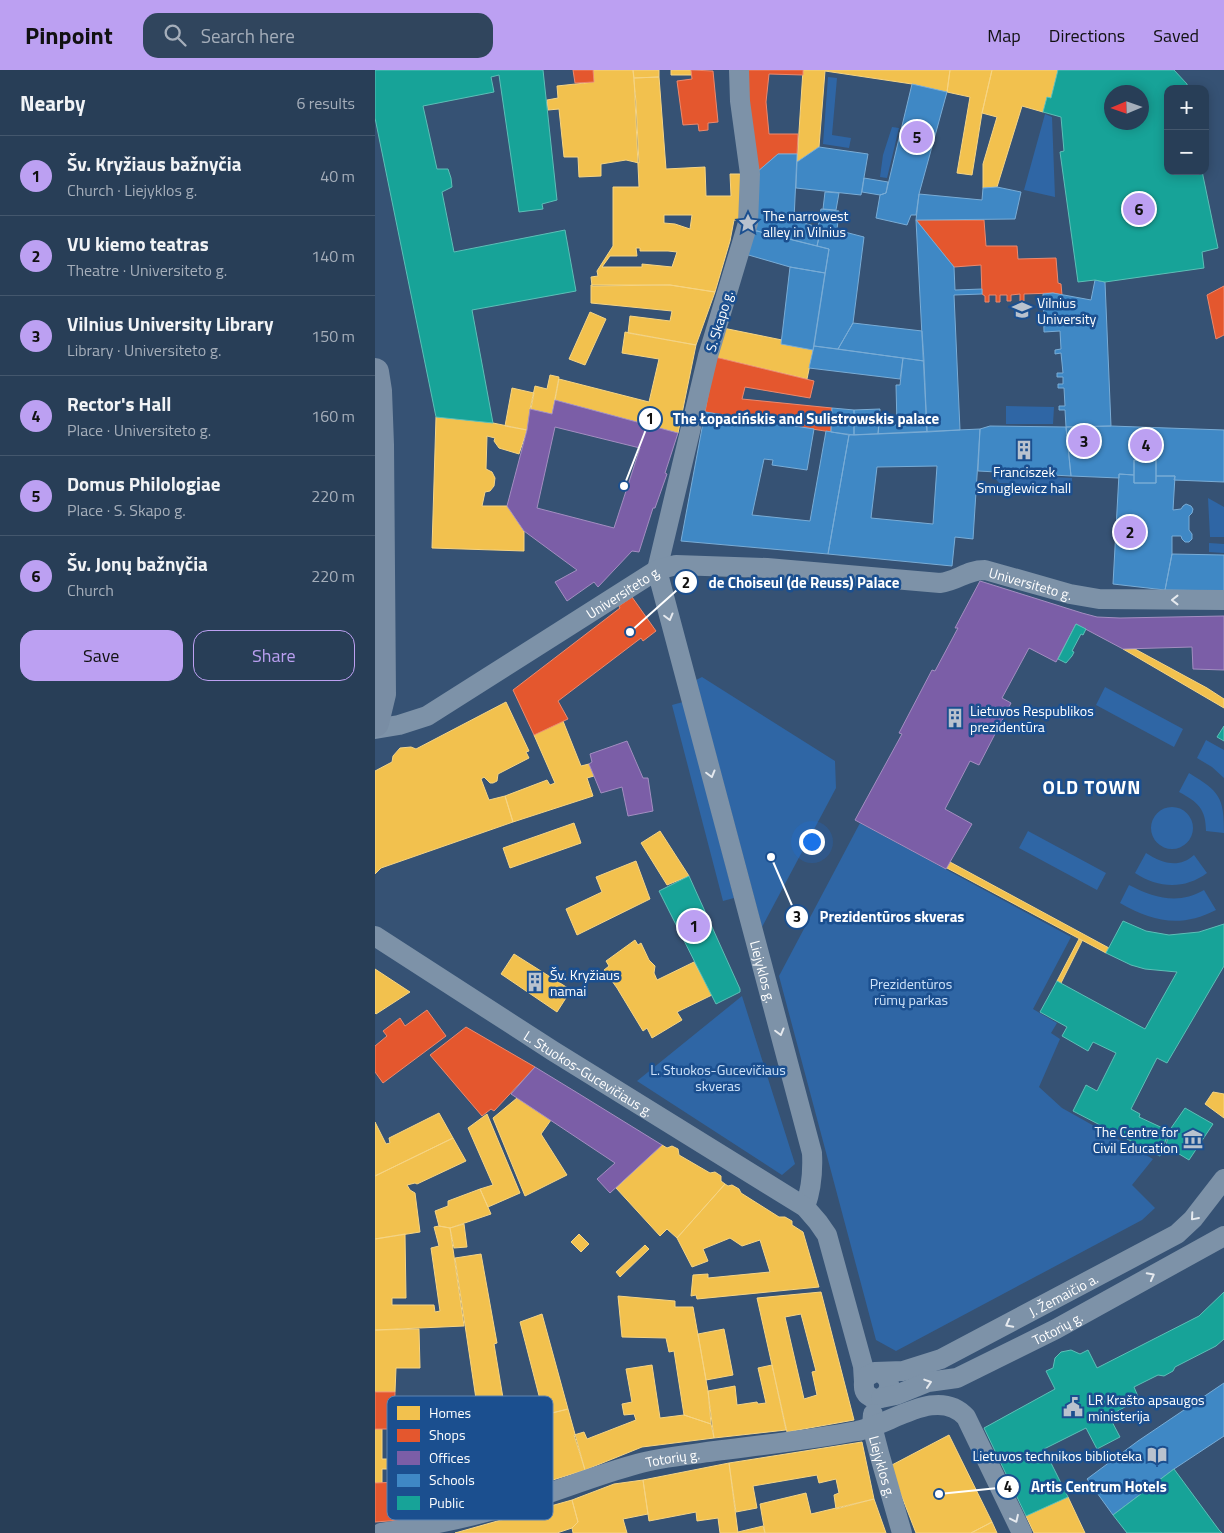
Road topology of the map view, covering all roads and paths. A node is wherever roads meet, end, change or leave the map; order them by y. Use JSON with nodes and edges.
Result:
{"nodes":[{"id":1,"x":739,"y":70,"type":"edge"},
{"id":2,"x":375,"y":372,"type":"edge"},
{"id":3,"x":657,"y":570,"type":"junction"},
{"id":4,"x":1224,"y":600,"type":"edge"},
{"id":5,"x":375,"y":723,"type":"edge"},
{"id":6,"x":375,"y":729,"type":"edge"},
{"id":7,"x":375,"y":936,"type":"edge"},
{"id":8,"x":1224,"y":1179,"type":"edge"},
{"id":9,"x":805,"y":1207,"type":"junction"},
{"id":10,"x":1177,"y":1234,"type":"junction"},
{"id":11,"x":1224,"y":1236,"type":"edge"},
{"id":12,"x":1192,"y":1254,"type":"junction"},
{"id":13,"x":1107,"y":1273,"type":"junction"},
{"id":14,"x":1116,"y":1294,"type":"junction"},
{"id":15,"x":870,"y":1373,"type":"junction"},
{"id":16,"x":878,"y":1398,"type":"junction"},
{"id":17,"x":872,"y":1426,"type":"junction"},
{"id":18,"x":553,"y":1492,"type":"edge"},
{"id":19,"x":454,"y":1520,"type":"edge"},
{"id":20,"x":381,"y":1533,"type":"edge"},
{"id":21,"x":902,"y":1533,"type":"edge"},
{"id":22,"x":1022,"y":1533,"type":"edge"}],
"edges":[{"from":1,"to":3,"type":"street","name":"S. Skapo g."},
{"from":2,"to":5,"type":"main road"},
{"from":4,"to":3,"type":"street","name":"Universiteto g.","one_way":true},
{"from":3,"to":6,"type":"street","name":"Universiteto g."},
{"from":3,"to":9,"type":"street","name":"Liejyklos g.","one_way":true},
{"from":7,"to":9,"type":"street","name":"L. Stuokos-Gucevičiaus g."},
{"from":8,"to":10,"type":"street","name":"J. Žemaičio a.","one_way":true},
{"from":9,"to":15,"type":"street"},
{"from":10,"to":12,"type":"street"},
{"from":10,"to":13,"type":"street","name":"J. Žemaičio a."},
{"from":11,"to":12,"type":"street","name":"Totorių g."},
{"from":14,"to":12,"type":"street","name":"Totorių g.","one_way":true},
{"from":13,"to":14,"type":"street"},
{"from":13,"to":15,"type":"street","name":"J. Žemaičio a.","one_way":true},
{"from":16,"to":14,"type":"street","name":"Totorių g.","one_way":true},
{"from":15,"to":16,"type":"street","name":"Liejyklos g."},
{"from":16,"to":17,"type":"street","name":"Liejyklos g."},
{"from":17,"to":18,"type":"street","name":"Totorių g."},
{"from":17,"to":21,"type":"street","name":"Liejyklos g."},
{"from":17,"to":22,"type":"street","name":"Totorių g.","one_way":true},
{"from":19,"to":20,"type":"street","name":"Totorių g."}]}
